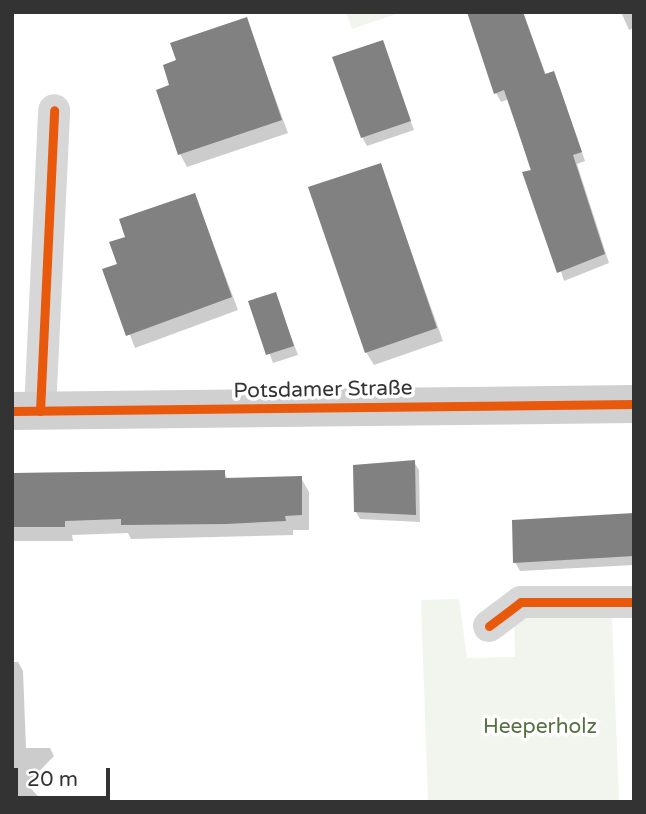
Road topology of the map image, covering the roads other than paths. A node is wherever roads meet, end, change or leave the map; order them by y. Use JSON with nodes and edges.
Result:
{"nodes":[{"id":1,"x":54,"y":110,"type":"dead end"},
{"id":2,"x":634,"y":404,"type":"edge"},
{"id":3,"x":26,"y":411,"type":"edge"},
{"id":4,"x":634,"y":603,"type":"edge"},
{"id":5,"x":489,"y":626,"type":"dead end"}],
"edges":[{"from":1,"to":3,"type":"street"},
{"from":2,"to":3,"type":"street","name":"Potsdamer Straße"},
{"from":4,"to":5,"type":"street"}]}
